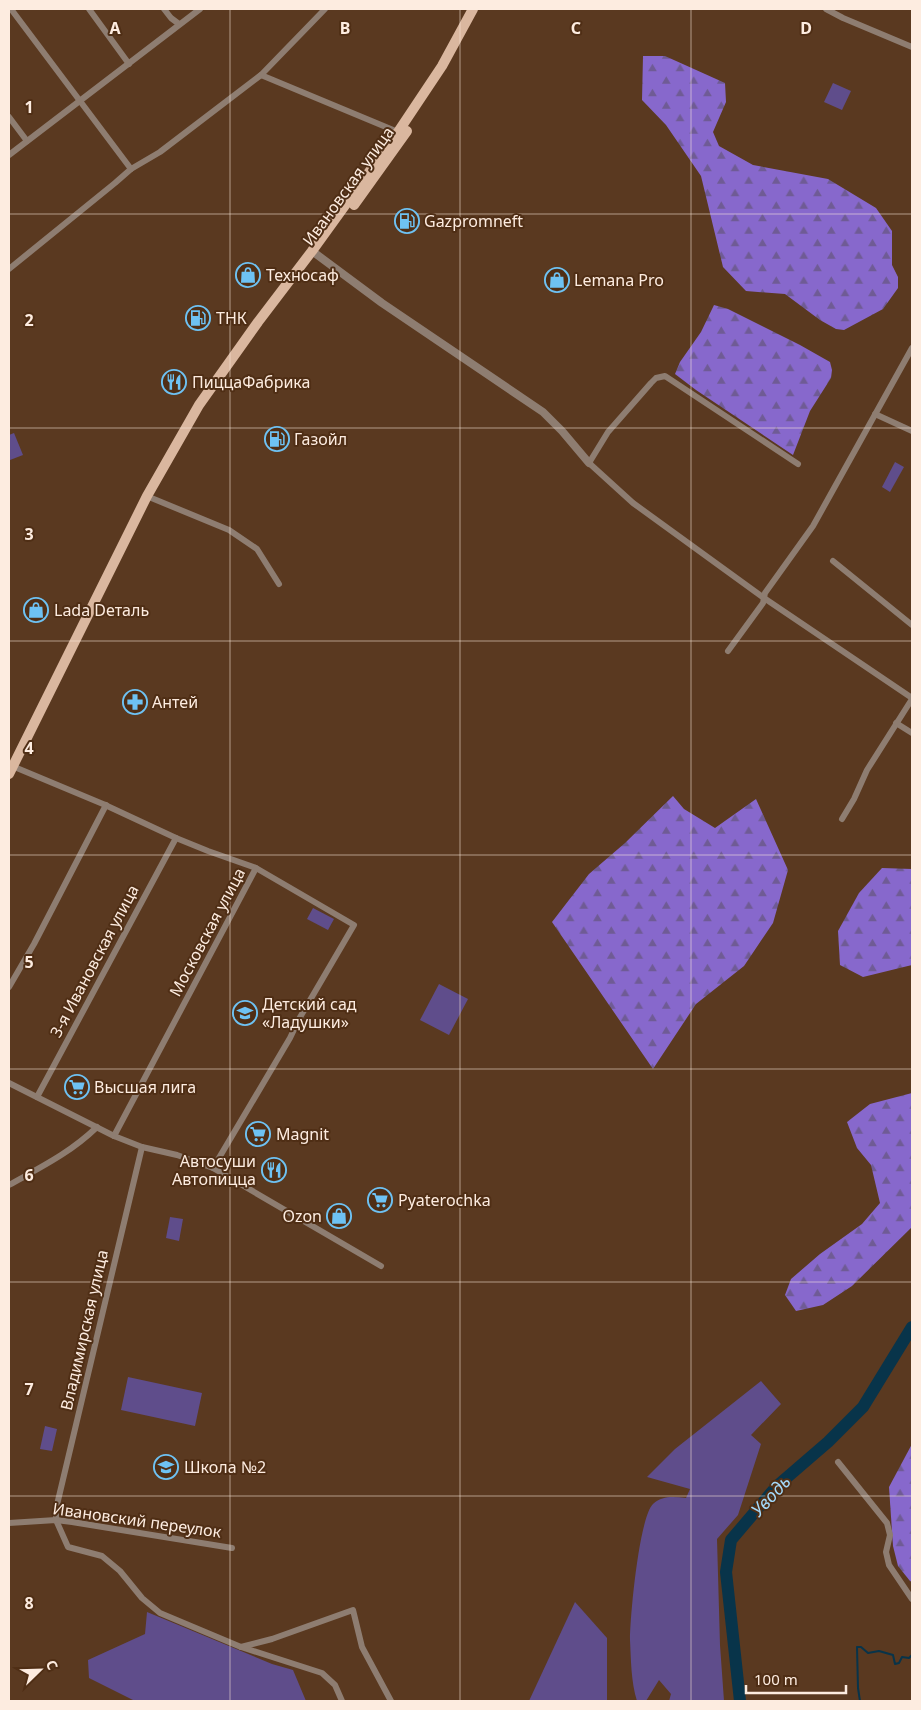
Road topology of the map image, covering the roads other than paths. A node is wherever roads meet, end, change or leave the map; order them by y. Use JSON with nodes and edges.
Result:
{"nodes":[{"id":1,"x":11,"y":9,"type":"edge"},
{"id":2,"x":89,"y":9,"type":"edge"},
{"id":3,"x":164,"y":9,"type":"edge"},
{"id":4,"x":200,"y":9,"type":"edge"},
{"id":5,"x":325,"y":9,"type":"edge"},
{"id":6,"x":474,"y":9,"type":"edge"},
{"id":7,"x":826,"y":9,"type":"edge"},
{"id":8,"x":179,"y":24,"type":"junction"},
{"id":9,"x":912,"y":47,"type":"edge"},
{"id":10,"x":128,"y":64,"type":"junction"},
{"id":11,"x":261,"y":75,"type":"junction"},
{"id":12,"x":80,"y":102,"type":"junction"},
{"id":13,"x":9,"y":117,"type":"edge"},
{"id":14,"x":398,"y":132,"type":"junction"},
{"id":15,"x":27,"y":141,"type":"junction"},
{"id":16,"x":9,"y":155,"type":"edge"},
{"id":17,"x":131,"y":168,"type":"junction"},
{"id":18,"x":314,"y":253,"type":"junction"},
{"id":19,"x":9,"y":269,"type":"edge"},
{"id":20,"x":912,"y":348,"type":"edge"},
{"id":21,"x":875,"y":414,"type":"junction"},
{"id":22,"x":912,"y":431,"type":"edge"},
{"id":23,"x":589,"y":463,"type":"junction"},
{"id":24,"x":798,"y":464,"type":"dead end"},
{"id":25,"x":149,"y":497,"type":"junction"},
{"id":26,"x":134,"y":524,"type":"junction"},
{"id":27,"x":833,"y":561,"type":"dead end"},
{"id":28,"x":280,"y":584,"type":"dead end"},
{"id":29,"x":764,"y":598,"type":"junction"},
{"id":30,"x":912,"y":625,"type":"edge"},
{"id":31,"x":728,"y":651,"type":"dead end"},
{"id":32,"x":912,"y":698,"type":"edge"},
{"id":33,"x":896,"y":723,"type":"junction"},
{"id":34,"x":912,"y":733,"type":"edge"},
{"id":35,"x":11,"y":770,"type":"edge"},
{"id":36,"x":106,"y":805,"type":"junction"},
{"id":37,"x":842,"y":819,"type":"dead end"},
{"id":38,"x":176,"y":838,"type":"junction"},
{"id":39,"x":256,"y":868,"type":"junction"},
{"id":40,"x":9,"y":987,"type":"edge"},
{"id":41,"x":9,"y":1083,"type":"edge"},
{"id":42,"x":37,"y":1097,"type":"junction"},
{"id":43,"x":97,"y":1127,"type":"junction"},
{"id":44,"x":114,"y":1136,"type":"junction"},
{"id":45,"x":142,"y":1147,"type":"junction"},
{"id":46,"x":213,"y":1168,"type":"junction"},
{"id":47,"x":9,"y":1185,"type":"edge"},
{"id":48,"x":381,"y":1266,"type":"dead end"},
{"id":49,"x":838,"y":1462,"type":"dead end"},
{"id":50,"x":56,"y":1520,"type":"junction"},
{"id":51,"x":9,"y":1523,"type":"edge"},
{"id":52,"x":232,"y":1548,"type":"dead end"},
{"id":53,"x":912,"y":1599,"type":"edge"},
{"id":54,"x":241,"y":1647,"type":"junction"},
{"id":55,"x":342,"y":1701,"type":"edge"},
{"id":56,"x":391,"y":1701,"type":"edge"}],
"edges":[{"from":1,"to":12,"type":"street"},
{"from":2,"to":10,"type":"street"},
{"from":3,"to":8,"type":"street"},
{"from":4,"to":8,"type":"street"},
{"from":5,"to":11,"type":"street"},
{"from":6,"to":14,"type":"main road","name":"Ивановская улица"},
{"from":6,"to":18,"type":"main road","name":"Ивановская улица"},
{"from":7,"to":9,"type":"street"},
{"from":8,"to":10,"type":"street"},
{"from":10,"to":12,"type":"street"},
{"from":11,"to":14,"type":"street"},
{"from":11,"to":17,"type":"street"},
{"from":12,"to":15,"type":"street"},
{"from":12,"to":17,"type":"street"},
{"from":13,"to":15,"type":"street"},
{"from":14,"to":18,"type":"main road","name":"Ивановская улица"},
{"from":15,"to":16,"type":"street"},
{"from":17,"to":19,"type":"street"},
{"from":18,"to":23,"type":"street"},
{"from":18,"to":25,"type":"main road","name":"Ивановская улица"},
{"from":18,"to":26,"type":"main road","name":"Ивановская улица"},
{"from":20,"to":21,"type":"street"},
{"from":21,"to":22,"type":"street"},
{"from":21,"to":29,"type":"street"},
{"from":23,"to":24,"type":"street"},
{"from":23,"to":29,"type":"street"},
{"from":25,"to":26,"type":"main road","name":"Ивановская улица"},
{"from":25,"to":28,"type":"street"},
{"from":26,"to":35,"type":"main road","name":"Ивановская улица"},
{"from":27,"to":30,"type":"street"},
{"from":29,"to":31,"type":"street"},
{"from":29,"to":32,"type":"street"},
{"from":32,"to":33,"type":"street"},
{"from":33,"to":34,"type":"street"},
{"from":33,"to":37,"type":"street"},
{"from":35,"to":36,"type":"street","name":"Московская улица"},
{"from":36,"to":38,"type":"street","name":"Московская улица"},
{"from":36,"to":40,"type":"street"},
{"from":38,"to":39,"type":"street","name":"Московская улица"},
{"from":38,"to":42,"type":"street","name":"3-я Ивановская улица"},
{"from":39,"to":44,"type":"street","name":"Московская улица"},
{"from":39,"to":46,"type":"street"},
{"from":41,"to":42,"type":"street"},
{"from":42,"to":43,"type":"street"},
{"from":43,"to":44,"type":"street"},
{"from":43,"to":47,"type":"street"},
{"from":44,"to":45,"type":"street"},
{"from":45,"to":46,"type":"street"},
{"from":45,"to":50,"type":"street","name":"Владимирская улица"},
{"from":46,"to":48,"type":"street"},
{"from":49,"to":53,"type":"street"},
{"from":50,"to":51,"type":"street","name":"Ивановский переулок"},
{"from":50,"to":52,"type":"street","name":"Ивановский переулок"},
{"from":50,"to":54,"type":"street"},
{"from":54,"to":55,"type":"street"},
{"from":54,"to":56,"type":"street"}]}
